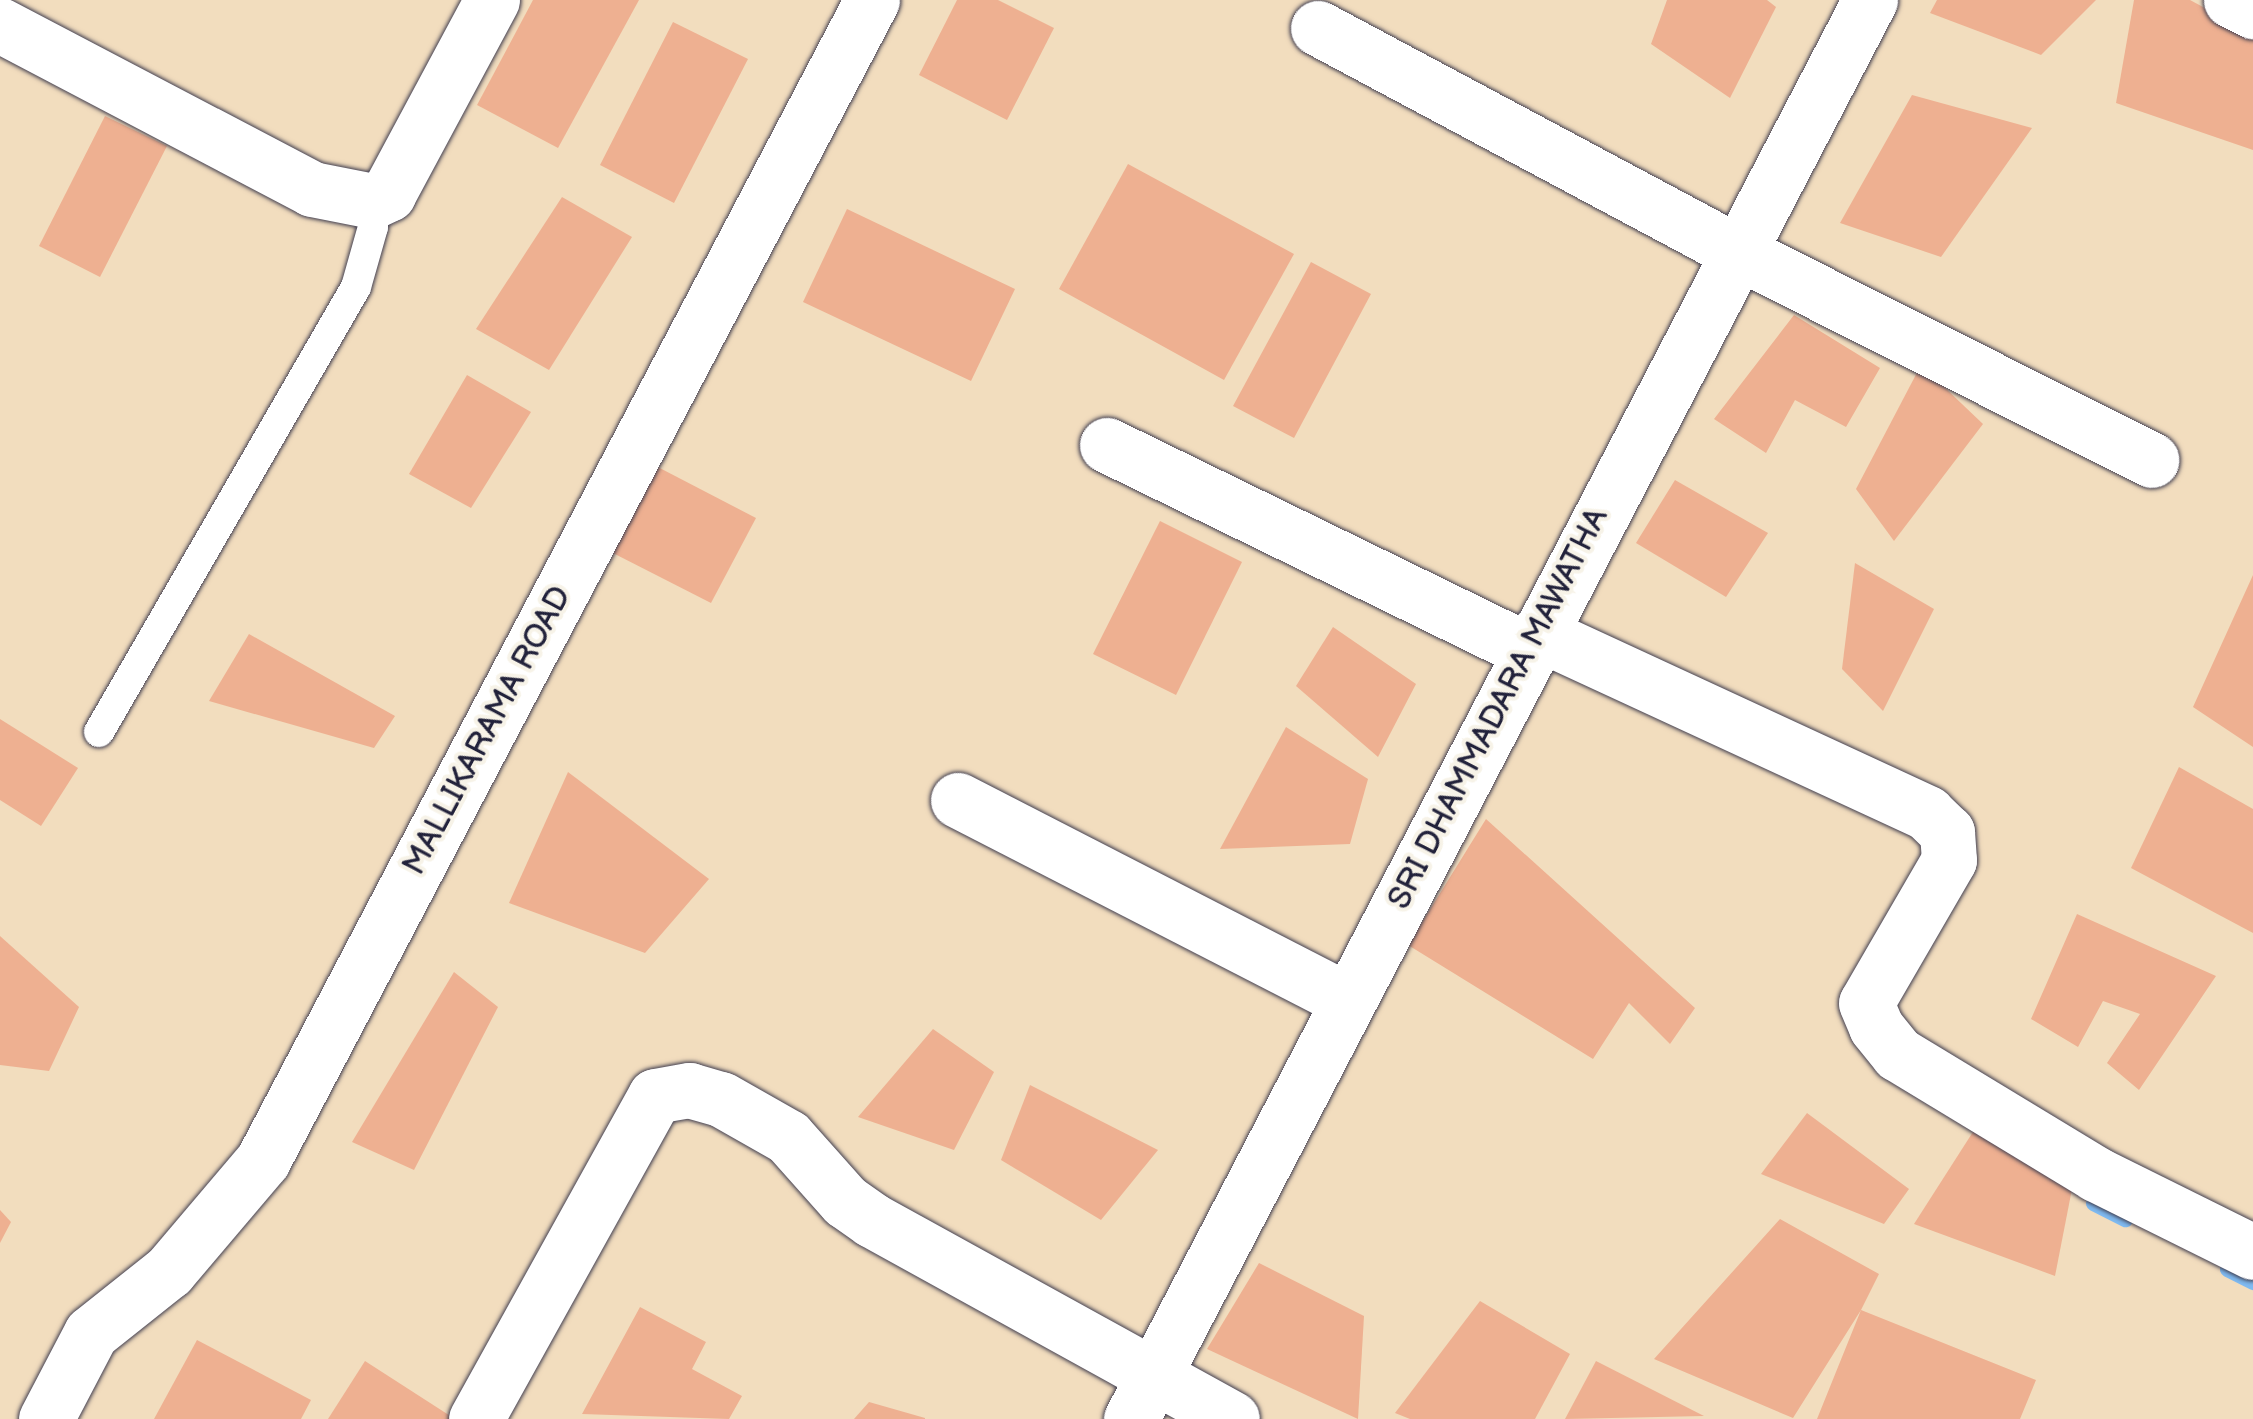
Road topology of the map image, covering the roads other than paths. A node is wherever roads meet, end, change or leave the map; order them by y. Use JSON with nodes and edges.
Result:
{"nodes":[{"id":1,"x":492,"y":0,"type":"edge"},
{"id":2,"x":872,"y":0,"type":"edge"},
{"id":3,"x":1870,"y":0,"type":"edge"},
{"id":4,"x":2231,"y":0,"type":"edge"},
{"id":5,"x":2253,"y":11,"type":"edge"},
{"id":6,"x":0,"y":25,"type":"edge"},
{"id":7,"x":1318,"y":28,"type":"dead end"},
{"id":8,"x":373,"y":201,"type":"junction"},
{"id":9,"x":1736,"y":251,"type":"junction"},
{"id":10,"x":1107,"y":445,"type":"dead end"},
{"id":11,"x":2151,"y":460,"type":"dead end"},
{"id":12,"x":1533,"y":641,"type":"junction"},
{"id":13,"x":99,"y":732,"type":"dead end"},
{"id":14,"x":958,"y":800,"type":"dead end"},
{"id":15,"x":1346,"y":1000,"type":"junction"},
{"id":16,"x":2253,"y":1252,"type":"edge"},
{"id":17,"x":1141,"y":1398,"type":"edge"},
{"id":18,"x":46,"y":1419,"type":"edge"},
{"id":19,"x":476,"y":1419,"type":"edge"},
{"id":20,"x":1232,"y":1419,"type":"edge"}],
"edges":[{"from":1,"to":8,"type":"street"},
{"from":2,"to":18,"type":"street","name":"MALLIKARAMA ROAD"},
{"from":3,"to":9,"type":"street","name":"SRI DHAMMADARA MAWATHA"},
{"from":4,"to":5,"type":"street"},
{"from":6,"to":8,"type":"street"},
{"from":7,"to":9,"type":"street"},
{"from":8,"to":13,"type":"lane"},
{"from":9,"to":11,"type":"street"},
{"from":9,"to":12,"type":"street","name":"SRI DHAMMADARA MAWATHA"},
{"from":10,"to":12,"type":"street"},
{"from":12,"to":15,"type":"street","name":"SRI DHAMMADARA MAWATHA"},
{"from":12,"to":16,"type":"street"},
{"from":14,"to":15,"type":"street"},
{"from":15,"to":17,"type":"street","name":"SRI DHAMMADARA MAWATHA"},
{"from":17,"to":19,"type":"street"},
{"from":17,"to":20,"type":"street"}]}
